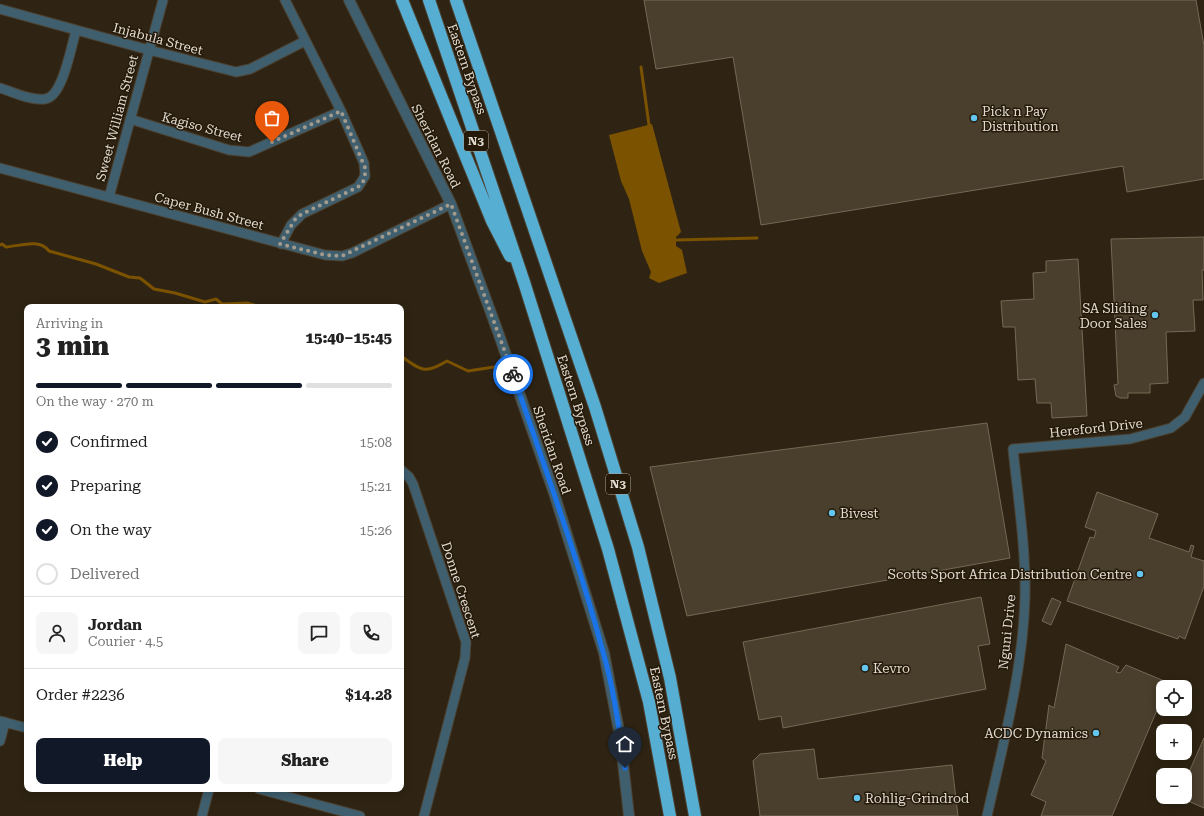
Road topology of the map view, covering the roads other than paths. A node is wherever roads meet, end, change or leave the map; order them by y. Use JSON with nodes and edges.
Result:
{"nodes":[{"id":1,"x":163,"y":0,"type":"edge"},
{"id":2,"x":285,"y":0,"type":"edge"},
{"id":3,"x":349,"y":0,"type":"edge"},
{"id":4,"x":402,"y":0,"type":"edge"},
{"id":5,"x":429,"y":0,"type":"edge"},
{"id":6,"x":456,"y":0,"type":"edge"},
{"id":7,"x":0,"y":9,"type":"edge"},
{"id":8,"x":76,"y":31,"type":"junction"},
{"id":9,"x":306,"y":41,"type":"junction"},
{"id":10,"x":149,"y":50,"type":"junction"},
{"id":11,"x":0,"y":88,"type":"edge"},
{"id":12,"x":341,"y":111,"type":"junction"},
{"id":13,"x":130,"y":119,"type":"junction"},
{"id":14,"x":0,"y":168,"type":"edge"},
{"id":15,"x":109,"y":197,"type":"junction"},
{"id":16,"x":451,"y":204,"type":"junction"},
{"id":17,"x":280,"y":244,"type":"junction"},
{"id":18,"x":524,"y":282,"type":"junction"},
{"id":19,"x":1204,"y":383,"type":"edge"},
{"id":20,"x":1013,"y":449,"type":"joint"},
{"id":21,"x":404,"y":473,"type":"edge"},
{"id":22,"x":3,"y":722,"type":"edge"},
{"id":23,"x":24,"y":727,"type":"edge"},
{"id":24,"x":0,"y":741,"type":"edge"},
{"id":25,"x":207,"y":792,"type":"edge"},
{"id":26,"x":270,"y":792,"type":"edge"},
{"id":27,"x":202,"y":816,"type":"edge"},
{"id":28,"x":360,"y":816,"type":"edge"},
{"id":29,"x":424,"y":816,"type":"edge"},
{"id":30,"x":629,"y":816,"type":"edge"},
{"id":31,"x":670,"y":816,"type":"edge"},
{"id":32,"x":695,"y":816,"type":"edge"},
{"id":33,"x":987,"y":816,"type":"edge"}],
"edges":[{"from":1,"to":10,"type":"street","name":"Sweet William Street"},
{"from":2,"to":9,"type":"street"},
{"from":3,"to":16,"type":"street","name":"Sheridan Road"},
{"from":4,"to":18,"type":"highway"},
{"from":5,"to":18,"type":"highway","name":"Eastern Bypass","number":"N3"},
{"from":6,"to":32,"type":"highway","name":"Eastern Bypass","number":"N3"},
{"from":7,"to":8,"type":"street","name":"Injabula Street"},
{"from":8,"to":10,"type":"street","name":"Injabula Street"},
{"from":8,"to":11,"type":"street"},
{"from":9,"to":10,"type":"street","name":"Injabula Street"},
{"from":9,"to":12,"type":"street"},
{"from":10,"to":13,"type":"street","name":"Sweet William Street"},
{"from":12,"to":13,"type":"street","name":"Kagiso Street"},
{"from":12,"to":17,"type":"street"},
{"from":13,"to":15,"type":"street","name":"Sweet William Street"},
{"from":14,"to":15,"type":"street","name":"Caper Bush Street"},
{"from":15,"to":17,"type":"street","name":"Caper Bush Street"},
{"from":16,"to":17,"type":"street","name":"Caper Bush Street"},
{"from":16,"to":30,"type":"street","name":"Sheridan Road"},
{"from":18,"to":31,"type":"highway","name":"Eastern Bypass","number":"N3"},
{"from":19,"to":20,"type":"street","name":"Hereford Drive"},
{"from":20,"to":33,"type":"street","name":"Nguni Drive"},
{"from":21,"to":29,"type":"street","name":"Donne Crescent"},
{"from":22,"to":23,"type":"street"},
{"from":22,"to":24,"type":"street"},
{"from":25,"to":27,"type":"street"},
{"from":26,"to":28,"type":"street"}]}
